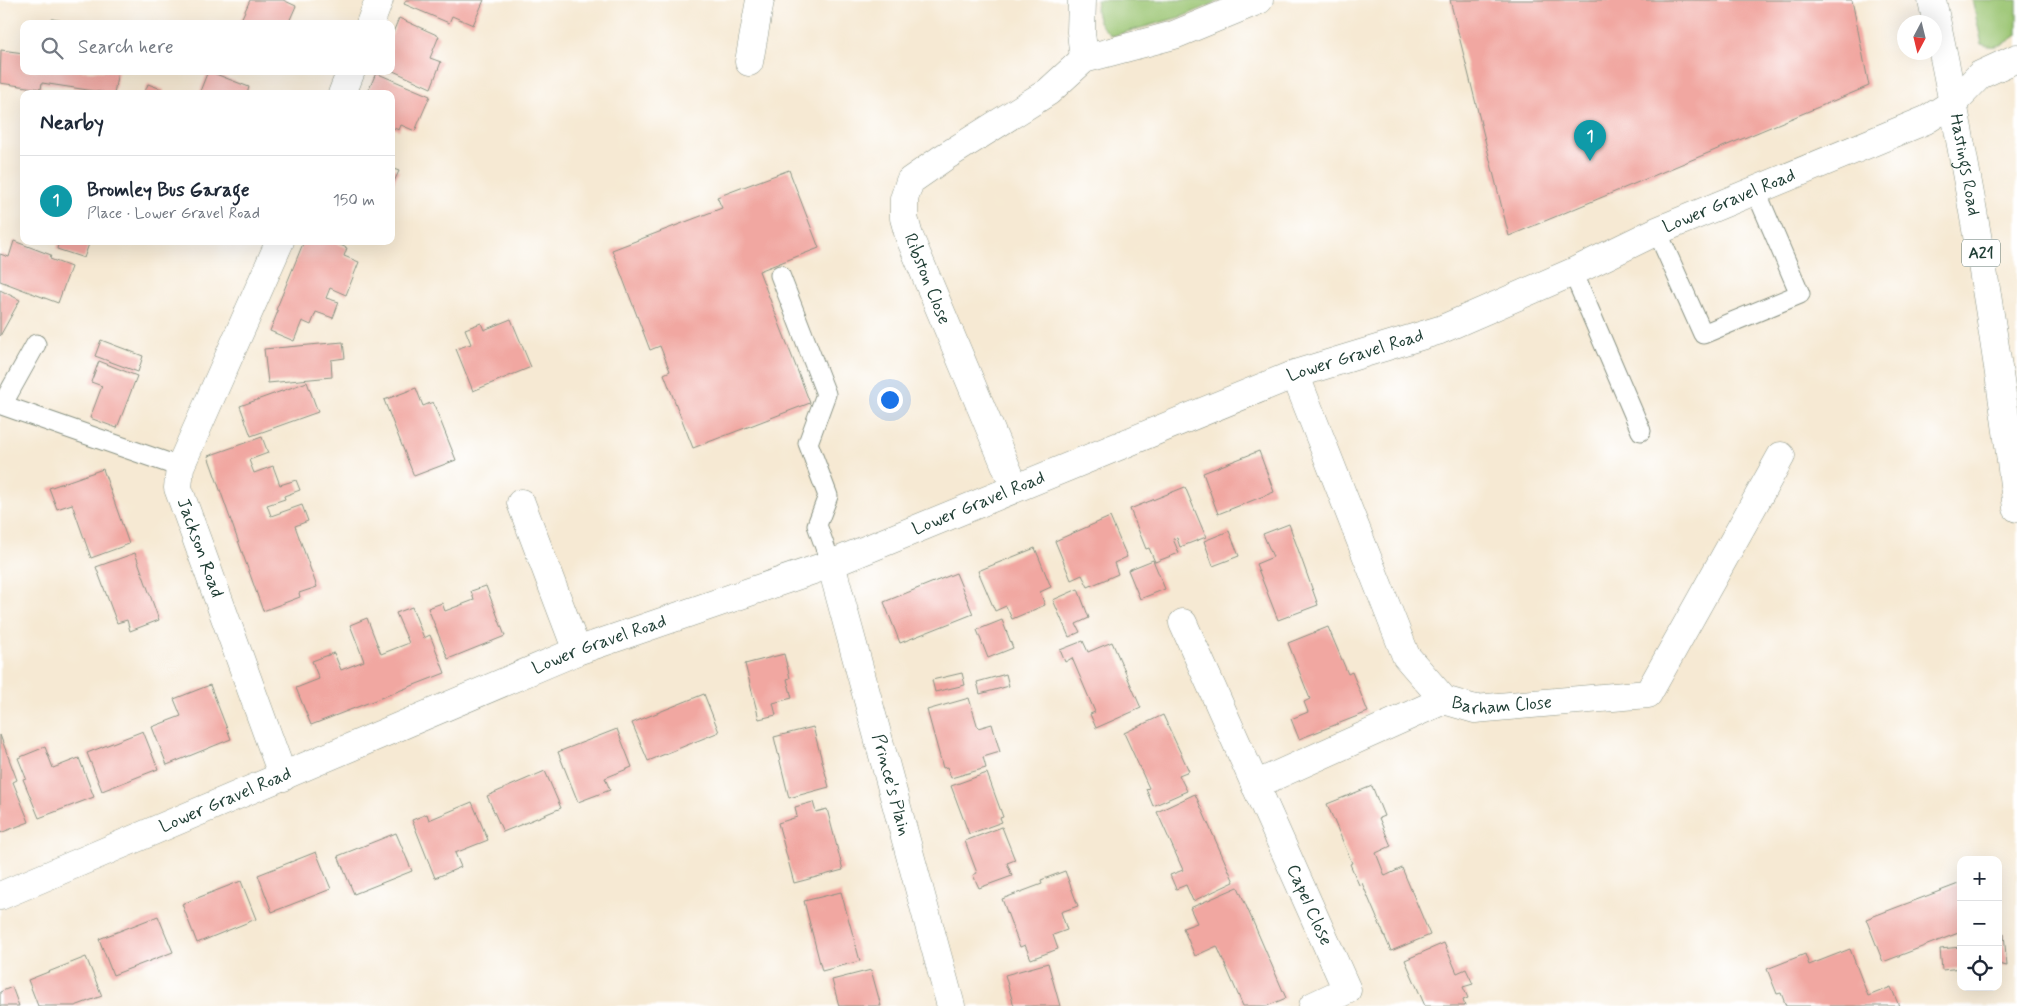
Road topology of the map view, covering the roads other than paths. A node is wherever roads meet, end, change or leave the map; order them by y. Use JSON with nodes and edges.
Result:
{"nodes":[{"id":1,"x":380,"y":0,"type":"edge"},
{"id":2,"x":760,"y":0,"type":"edge"},
{"id":3,"x":1082,"y":0,"type":"edge"},
{"id":4,"x":1259,"y":0,"type":"edge"},
{"id":5,"x":1932,"y":0,"type":"edge"},
{"id":6,"x":372,"y":20,"type":"edge"},
{"id":7,"x":2017,"y":58,"type":"edge"},
{"id":8,"x":1084,"y":59,"type":"junction"},
{"id":9,"x":749,"y":62,"type":"dead end"},
{"id":10,"x":349,"y":75,"type":"edge"},
{"id":11,"x":344,"y":90,"type":"edge"},
{"id":12,"x":1953,"y":103,"type":"junction"},
{"id":13,"x":1755,"y":189,"type":"junction"},
{"id":14,"x":1657,"y":232,"type":"junction"},
{"id":15,"x":278,"y":245,"type":"edge"},
{"id":16,"x":1573,"y":272,"type":"junction"},
{"id":17,"x":780,"y":275,"type":"dead end"},
{"id":18,"x":36,"y":344,"type":"dead end"},
{"id":19,"x":1295,"y":374,"type":"junction"},
{"id":20,"x":2011,"y":411,"type":"edge"},
{"id":21,"x":1641,"y":431,"type":"dead end"},
{"id":22,"x":1781,"y":456,"type":"dead end"},
{"id":23,"x":180,"y":467,"type":"junction"},
{"id":24,"x":1015,"y":488,"type":"junction"},
{"id":25,"x":521,"y":503,"type":"dead end"},
{"id":26,"x":2017,"y":508,"type":"edge"},
{"id":27,"x":831,"y":564,"type":"junction"},
{"id":28,"x":1183,"y":623,"type":"dead end"},
{"id":29,"x":577,"y":651,"type":"junction"},
{"id":30,"x":1444,"y":700,"type":"junction"},
{"id":31,"x":283,"y":777,"type":"junction"},
{"id":32,"x":1255,"y":785,"type":"junction"},
{"id":33,"x":0,"y":896,"type":"edge"},
{"id":34,"x":952,"y":1006,"type":"edge"},
{"id":35,"x":1313,"y":1006,"type":"edge"}],
"edges":[{"from":1,"to":6,"type":"street"},
{"from":2,"to":9,"type":"street"},
{"from":3,"to":8,"type":"street"},
{"from":4,"to":8,"type":"street","name":"Ribston Close"},
{"from":5,"to":12,"type":"street","name":"Hastings Road","number":"A21"},
{"from":7,"to":12,"type":"street","name":"Lower Gravel Road"},
{"from":8,"to":24,"type":"street","name":"Ribston Close"},
{"from":10,"to":11,"type":"street"},
{"from":12,"to":13,"type":"street","name":"Lower Gravel Road"},
{"from":12,"to":20,"type":"street","name":"Hastings Road","number":"A21"},
{"from":13,"to":14,"type":"street","name":"Lower Gravel Road"},
{"from":13,"to":14,"type":"lane"},
{"from":14,"to":16,"type":"street","name":"Lower Gravel Road"},
{"from":15,"to":23,"type":"street","name":"Jackson Road"},
{"from":16,"to":19,"type":"street","name":"Lower Gravel Road"},
{"from":16,"to":21,"type":"lane"},
{"from":17,"to":27,"type":"lane"},
{"from":18,"to":23,"type":"lane"},
{"from":19,"to":24,"type":"street","name":"Lower Gravel Road"},
{"from":19,"to":30,"type":"street","name":"Barham Close"},
{"from":20,"to":26,"type":"street","name":"Hastings Road","number":"A21"},
{"from":22,"to":30,"type":"street","name":"Barham Close"},
{"from":23,"to":31,"type":"street","name":"Jackson Road"},
{"from":24,"to":27,"type":"street","name":"Lower Gravel Road"},
{"from":25,"to":29,"type":"street"},
{"from":27,"to":29,"type":"street","name":"Lower Gravel Road"},
{"from":27,"to":34,"type":"street","name":"Prince's Plain"},
{"from":28,"to":32,"type":"street","name":"Capel Close"},
{"from":29,"to":31,"type":"street","name":"Lower Gravel Road"},
{"from":30,"to":32,"type":"street"},
{"from":31,"to":33,"type":"street","name":"Lower Gravel Road"},
{"from":32,"to":35,"type":"street","name":"Capel Close"}]}
